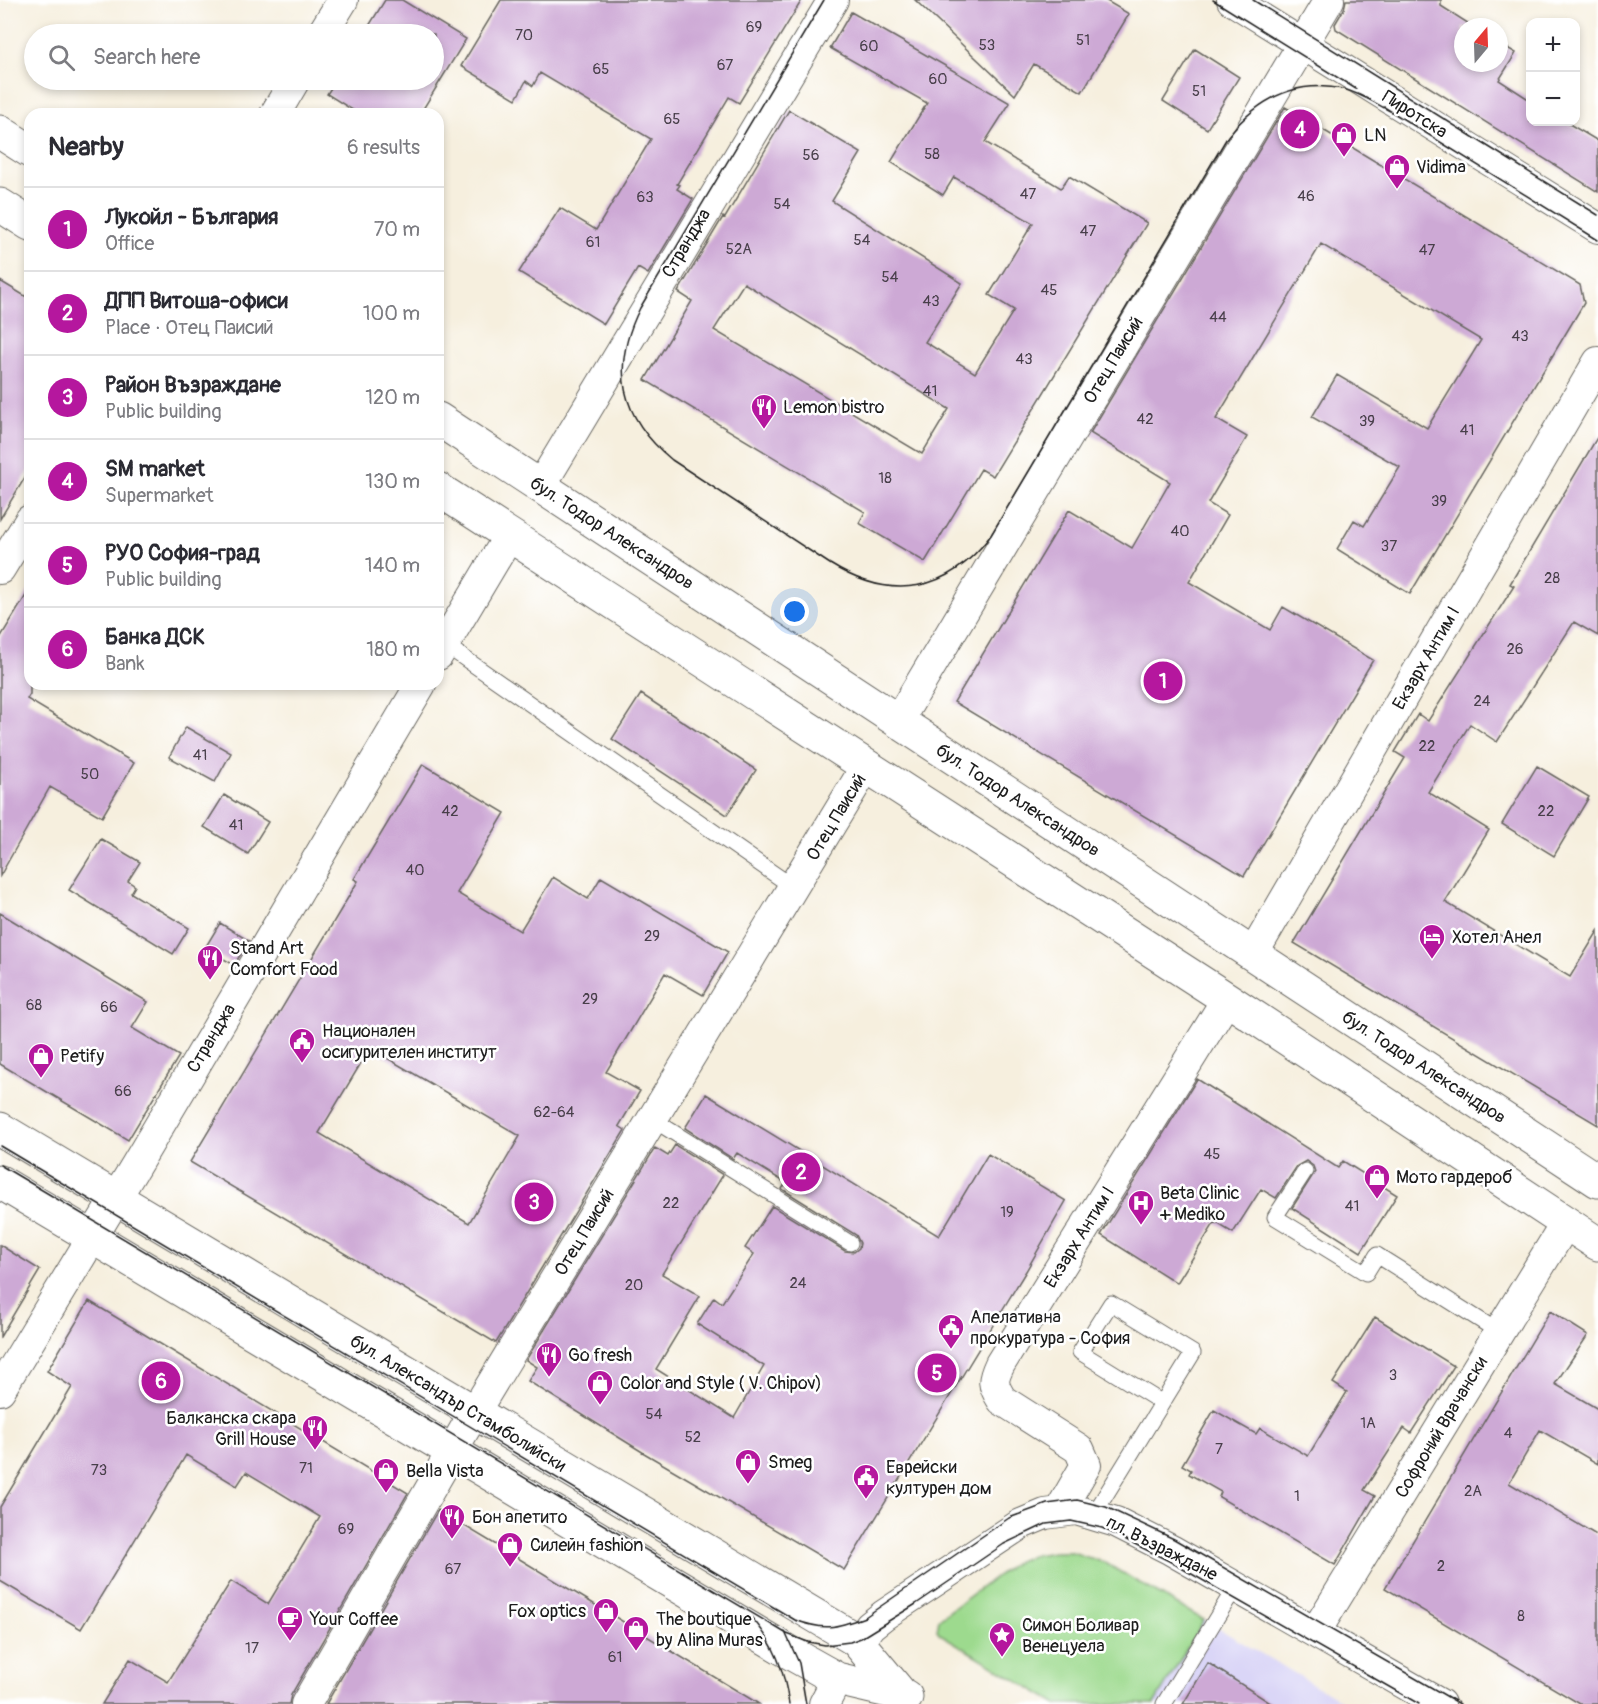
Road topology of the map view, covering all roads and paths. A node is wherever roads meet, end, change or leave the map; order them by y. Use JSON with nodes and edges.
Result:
{"nodes":[{"id":1,"x":343,"y":0,"type":"edge"},
{"id":2,"x":833,"y":0,"type":"edge"},
{"id":3,"x":1232,"y":0,"type":"edge"},
{"id":4,"x":1329,"y":0,"type":"edge"},
{"id":5,"x":328,"y":24,"type":"edge"},
{"id":6,"x":1303,"y":44,"type":"junction"},
{"id":7,"x":289,"y":90,"type":"edge"},
{"id":8,"x":279,"y":108,"type":"edge"},
{"id":9,"x":0,"y":132,"type":"edge"},
{"id":10,"x":24,"y":148,"type":"edge"},
{"id":11,"x":0,"y":205,"type":"edge"},
{"id":12,"x":24,"y":220,"type":"edge"},
{"id":13,"x":1598,"y":228,"type":"edge"},
{"id":14,"x":1598,"y":362,"type":"edge"},
{"id":15,"x":444,"y":423,"type":"edge"},
{"id":16,"x":540,"y":487,"type":"junction"},
{"id":17,"x":444,"y":493,"type":"edge"},
{"id":18,"x":24,"y":530,"type":"edge"},
{"id":19,"x":509,"y":536,"type":"junction"},
{"id":20,"x":0,"y":570,"type":"edge"},
{"id":21,"x":444,"y":644,"type":"edge"},
{"id":22,"x":444,"y":651,"type":"edge"},
{"id":23,"x":417,"y":690,"type":"edge"},
{"id":24,"x":898,"y":721,"type":"junction"},
{"id":25,"x":867,"y":765,"type":"junction"},
{"id":26,"x":793,"y":887,"type":"junction"},
{"id":27,"x":1253,"y":954,"type":"junction"},
{"id":28,"x":1227,"y":999,"type":"junction"},
{"id":29,"x":652,"y":1119,"type":"junction"},
{"id":30,"x":0,"y":1129,"type":"edge"},
{"id":31,"x":1305,"y":1171,"type":"dead end"},
{"id":32,"x":1596,"y":1176,"type":"edge"},
{"id":33,"x":0,"y":1182,"type":"edge"},
{"id":34,"x":116,"y":1198,"type":"junction"},
{"id":35,"x":1566,"y":1223,"type":"junction"},
{"id":36,"x":93,"y":1237,"type":"junction"},
{"id":37,"x":850,"y":1243,"type":"dead end"},
{"id":38,"x":1598,"y":1244,"type":"edge"},
{"id":39,"x":1499,"y":1332,"type":"junction"},
{"id":40,"x":0,"y":1390,"type":"edge"},
{"id":41,"x":1161,"y":1402,"type":"junction"},
{"id":42,"x":474,"y":1413,"type":"junction"},
{"id":43,"x":452,"y":1451,"type":"junction"},
{"id":44,"x":1059,"y":1512,"type":"junction"},
{"id":45,"x":1094,"y":1514,"type":"junction"},
{"id":46,"x":1236,"y":1586,"type":"junction"},
{"id":47,"x":1316,"y":1631,"type":"junction"},
{"id":48,"x":858,"y":1643,"type":"junction"},
{"id":49,"x":830,"y":1692,"type":"edge"},
{"id":50,"x":909,"y":1699,"type":"edge"},
{"id":51,"x":306,"y":1704,"type":"edge"},
{"id":52,"x":1164,"y":1704,"type":"edge"},
{"id":53,"x":1440,"y":1704,"type":"edge"}],
"edges":[{"from":1,"to":5,"type":"street"},
{"from":2,"to":16,"type":"street","name":"Странджа"},
{"from":3,"to":6,"type":"street","name":"Пиротска"},
{"from":4,"to":6,"type":"street","name":"Отец Паисий"},
{"from":6,"to":13,"type":"street","name":"Пиротска"},
{"from":6,"to":24,"type":"street","name":"Отец Паисий"},
{"from":7,"to":8,"type":"street"},
{"from":9,"to":10,"type":"main road"},
{"from":11,"to":12,"type":"main road"},
{"from":14,"to":27,"type":"street","name":"Екзарх Антим I"},
{"from":15,"to":16,"type":"main road","name":"бул. Тодор Александров"},
{"from":16,"to":24,"type":"main road","name":"бул. Тодор Александров"},
{"from":17,"to":19,"type":"main road"},
{"from":18,"to":20,"type":"street"},
{"from":19,"to":21,"type":"street"},
{"from":19,"to":25,"type":"main road"},
{"from":22,"to":26,"type":"lane"},
{"from":23,"to":34,"type":"street","name":"Странджа"},
{"from":24,"to":27,"type":"main road","name":"бул. Тодор Александров"},
{"from":25,"to":26,"type":"street","name":"Отец Паисий"},
{"from":25,"to":28,"type":"main road"},
{"from":26,"to":29,"type":"street","name":"Отец Паисий"},
{"from":27,"to":32,"type":"main road","name":"бул. Тодор Александров"},
{"from":28,"to":35,"type":"main road"},
{"from":28,"to":44,"type":"street","name":"Екзарх Антим I"},
{"from":29,"to":37,"type":"lane"},
{"from":29,"to":42,"type":"street","name":"Отец Паисий"},
{"from":30,"to":34,"type":"main road","name":"бул. Александър Стамболийски"},
{"from":31,"to":39,"type":"lane"},
{"from":33,"to":36,"type":"main road","name":"бул. Александър Стамболийски"},
{"from":34,"to":36,"type":"street","name":"Странджа"},
{"from":34,"to":42,"type":"main road","name":"бул. Александър Стамболийски"},
{"from":35,"to":38,"type":"main road"},
{"from":35,"to":39,"type":"street","name":"Софроний Врачански"},
{"from":36,"to":40,"type":"street","name":"Странджа"},
{"from":36,"to":43,"type":"main road","name":"бул. Александър Стамболийски"},
{"from":39,"to":47,"type":"street","name":"Софроний Врачански"},
{"from":41,"to":41,"type":"lane"},
{"from":41,"to":45,"type":"lane"},
{"from":42,"to":43,"type":"street","name":"Отец Паисий"},
{"from":42,"to":48,"type":"main road","name":"бул. Александър Стамболийски"},
{"from":43,"to":49,"type":"main road","name":"бул. Александър Стамболийски"},
{"from":43,"to":51,"type":"street","name":"Отец Паисий"},
{"from":44,"to":45,"type":"street","name":"пл. Възраждане"},
{"from":44,"to":48,"type":"street","name":"пл. Възраждане"},
{"from":45,"to":46,"type":"street","name":"пл. Възраждане"},
{"from":46,"to":47,"type":"street","name":"пл. Възраждане"},
{"from":46,"to":52,"type":"lane"},
{"from":47,"to":53,"type":"street","name":"пл. Възраждане"},
{"from":48,"to":50,"type":"main road","name":"бул. Александър Стамболийски"},
{"from":49,"to":50,"type":"main road","name":"бул. Александър Стамболийски"}]}
